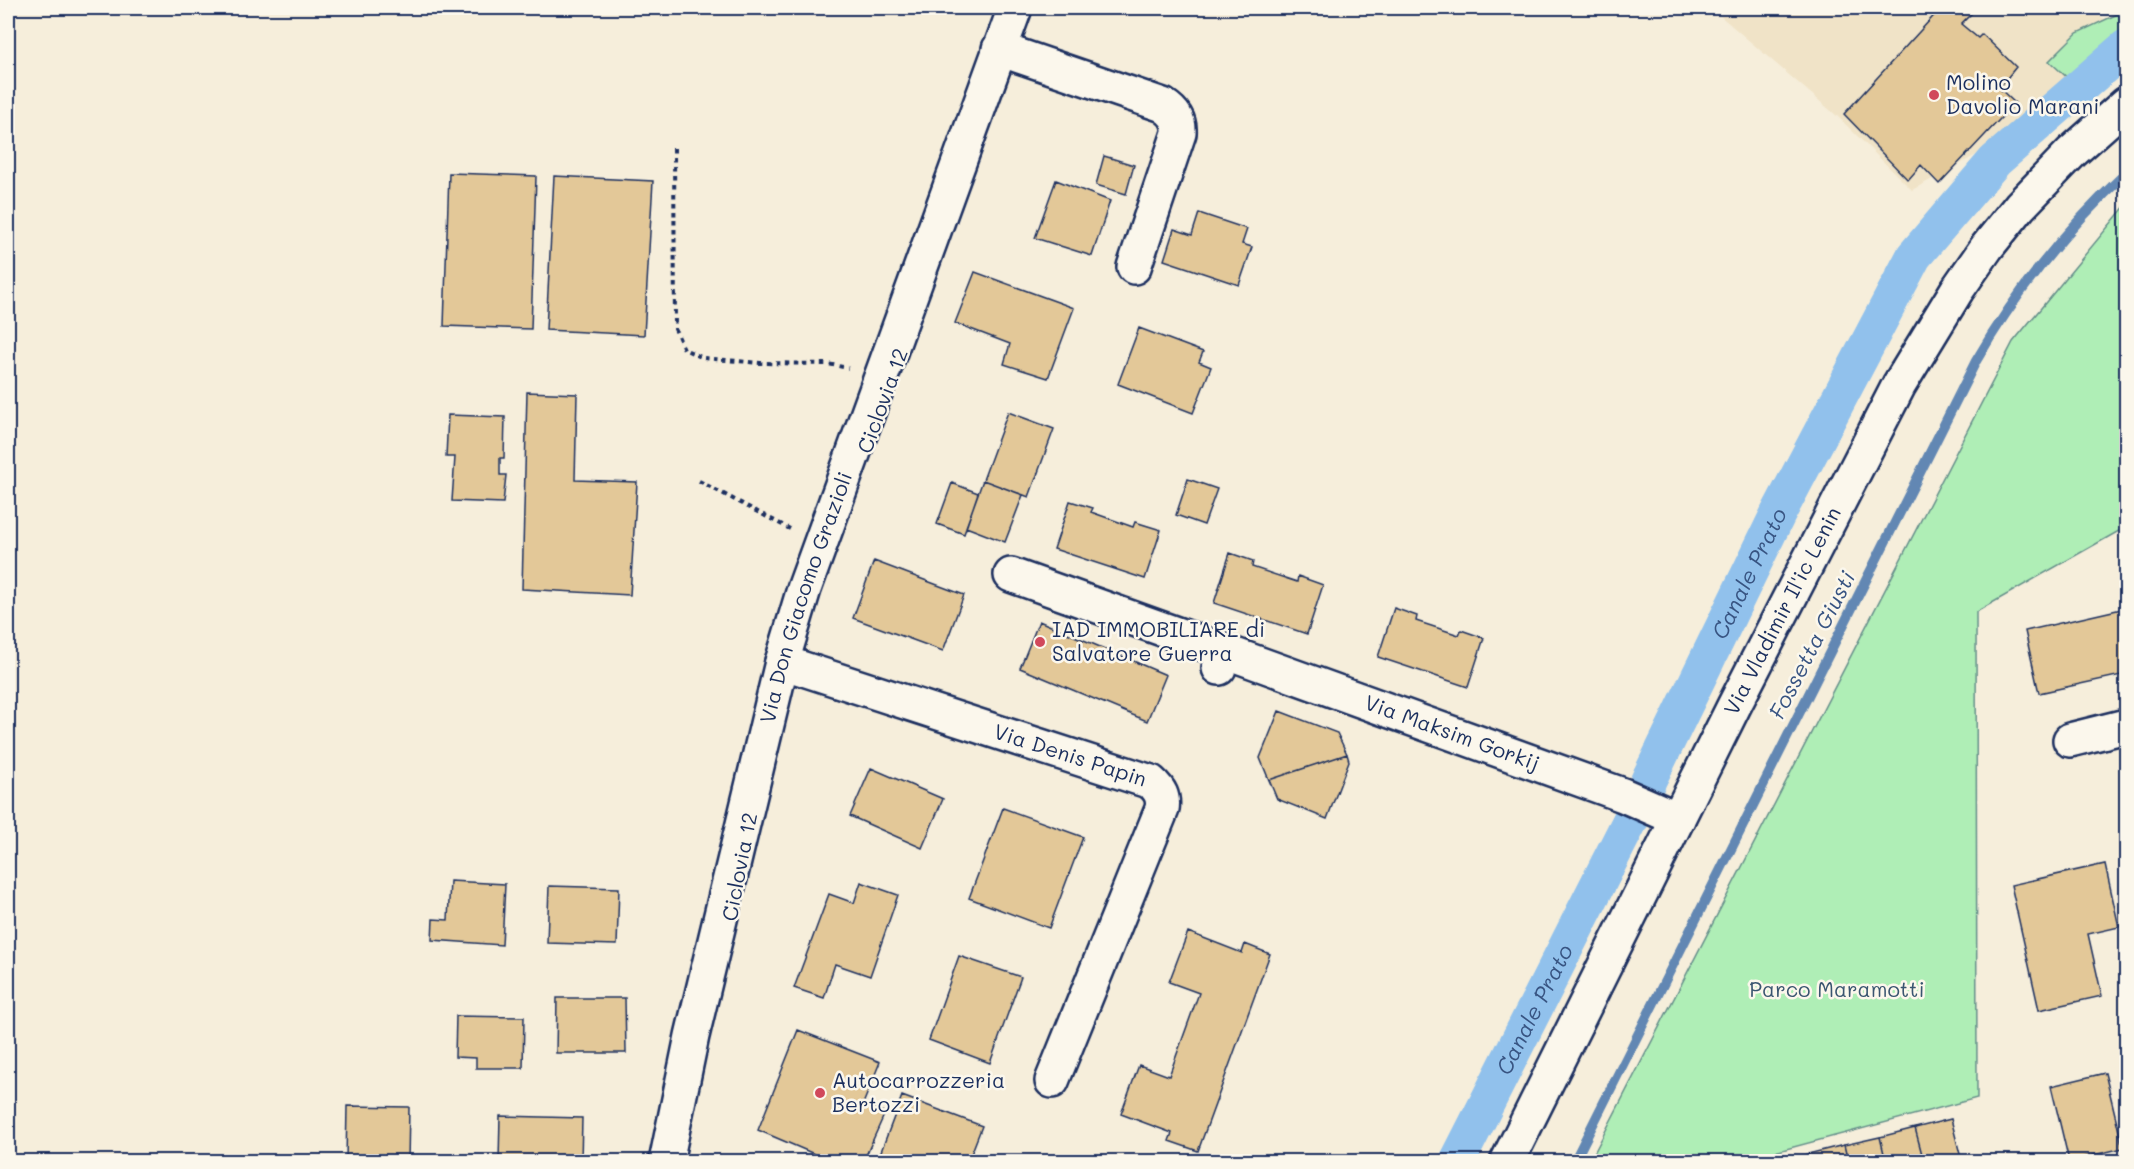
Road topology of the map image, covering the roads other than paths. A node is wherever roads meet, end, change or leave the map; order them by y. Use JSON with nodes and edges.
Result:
{"nodes":[{"id":1,"x":1015,"y":8,"type":"edge"},
{"id":2,"x":999,"y":49,"type":"junction"},
{"id":3,"x":2127,"y":104,"type":"edge"},
{"id":4,"x":1134,"y":267,"type":"dead end"},
{"id":5,"x":1011,"y":575,"type":"dead end"},
{"id":6,"x":782,"y":662,"type":"junction"},
{"id":7,"x":2127,"y":726,"type":"edge"},
{"id":8,"x":2070,"y":740,"type":"dead end"},
{"id":9,"x":1665,"y":813,"type":"junction"},
{"id":10,"x":1052,"y":1081,"type":"dead end"},
{"id":11,"x":666,"y":1161,"type":"edge"},
{"id":12,"x":1507,"y":1161,"type":"edge"}],
"edges":[{"from":1,"to":2,"type":"street","name":"Via Don Giacomo Grazioli"},
{"from":2,"to":4,"type":"street"},
{"from":2,"to":6,"type":"street","name":"Via Don Giacomo Grazioli"},
{"from":3,"to":9,"type":"street","name":"Via Vladimir Il'ic Lenin"},
{"from":5,"to":9,"type":"street","name":"Via Maksim Gorkij"},
{"from":6,"to":10,"type":"street","name":"Via Denis Papin"},
{"from":6,"to":11,"type":"street","name":"Via Don Giacomo Grazioli"},
{"from":7,"to":8,"type":"street"},
{"from":9,"to":12,"type":"street","name":"Via Vladimir Il'ic Lenin"}]}
